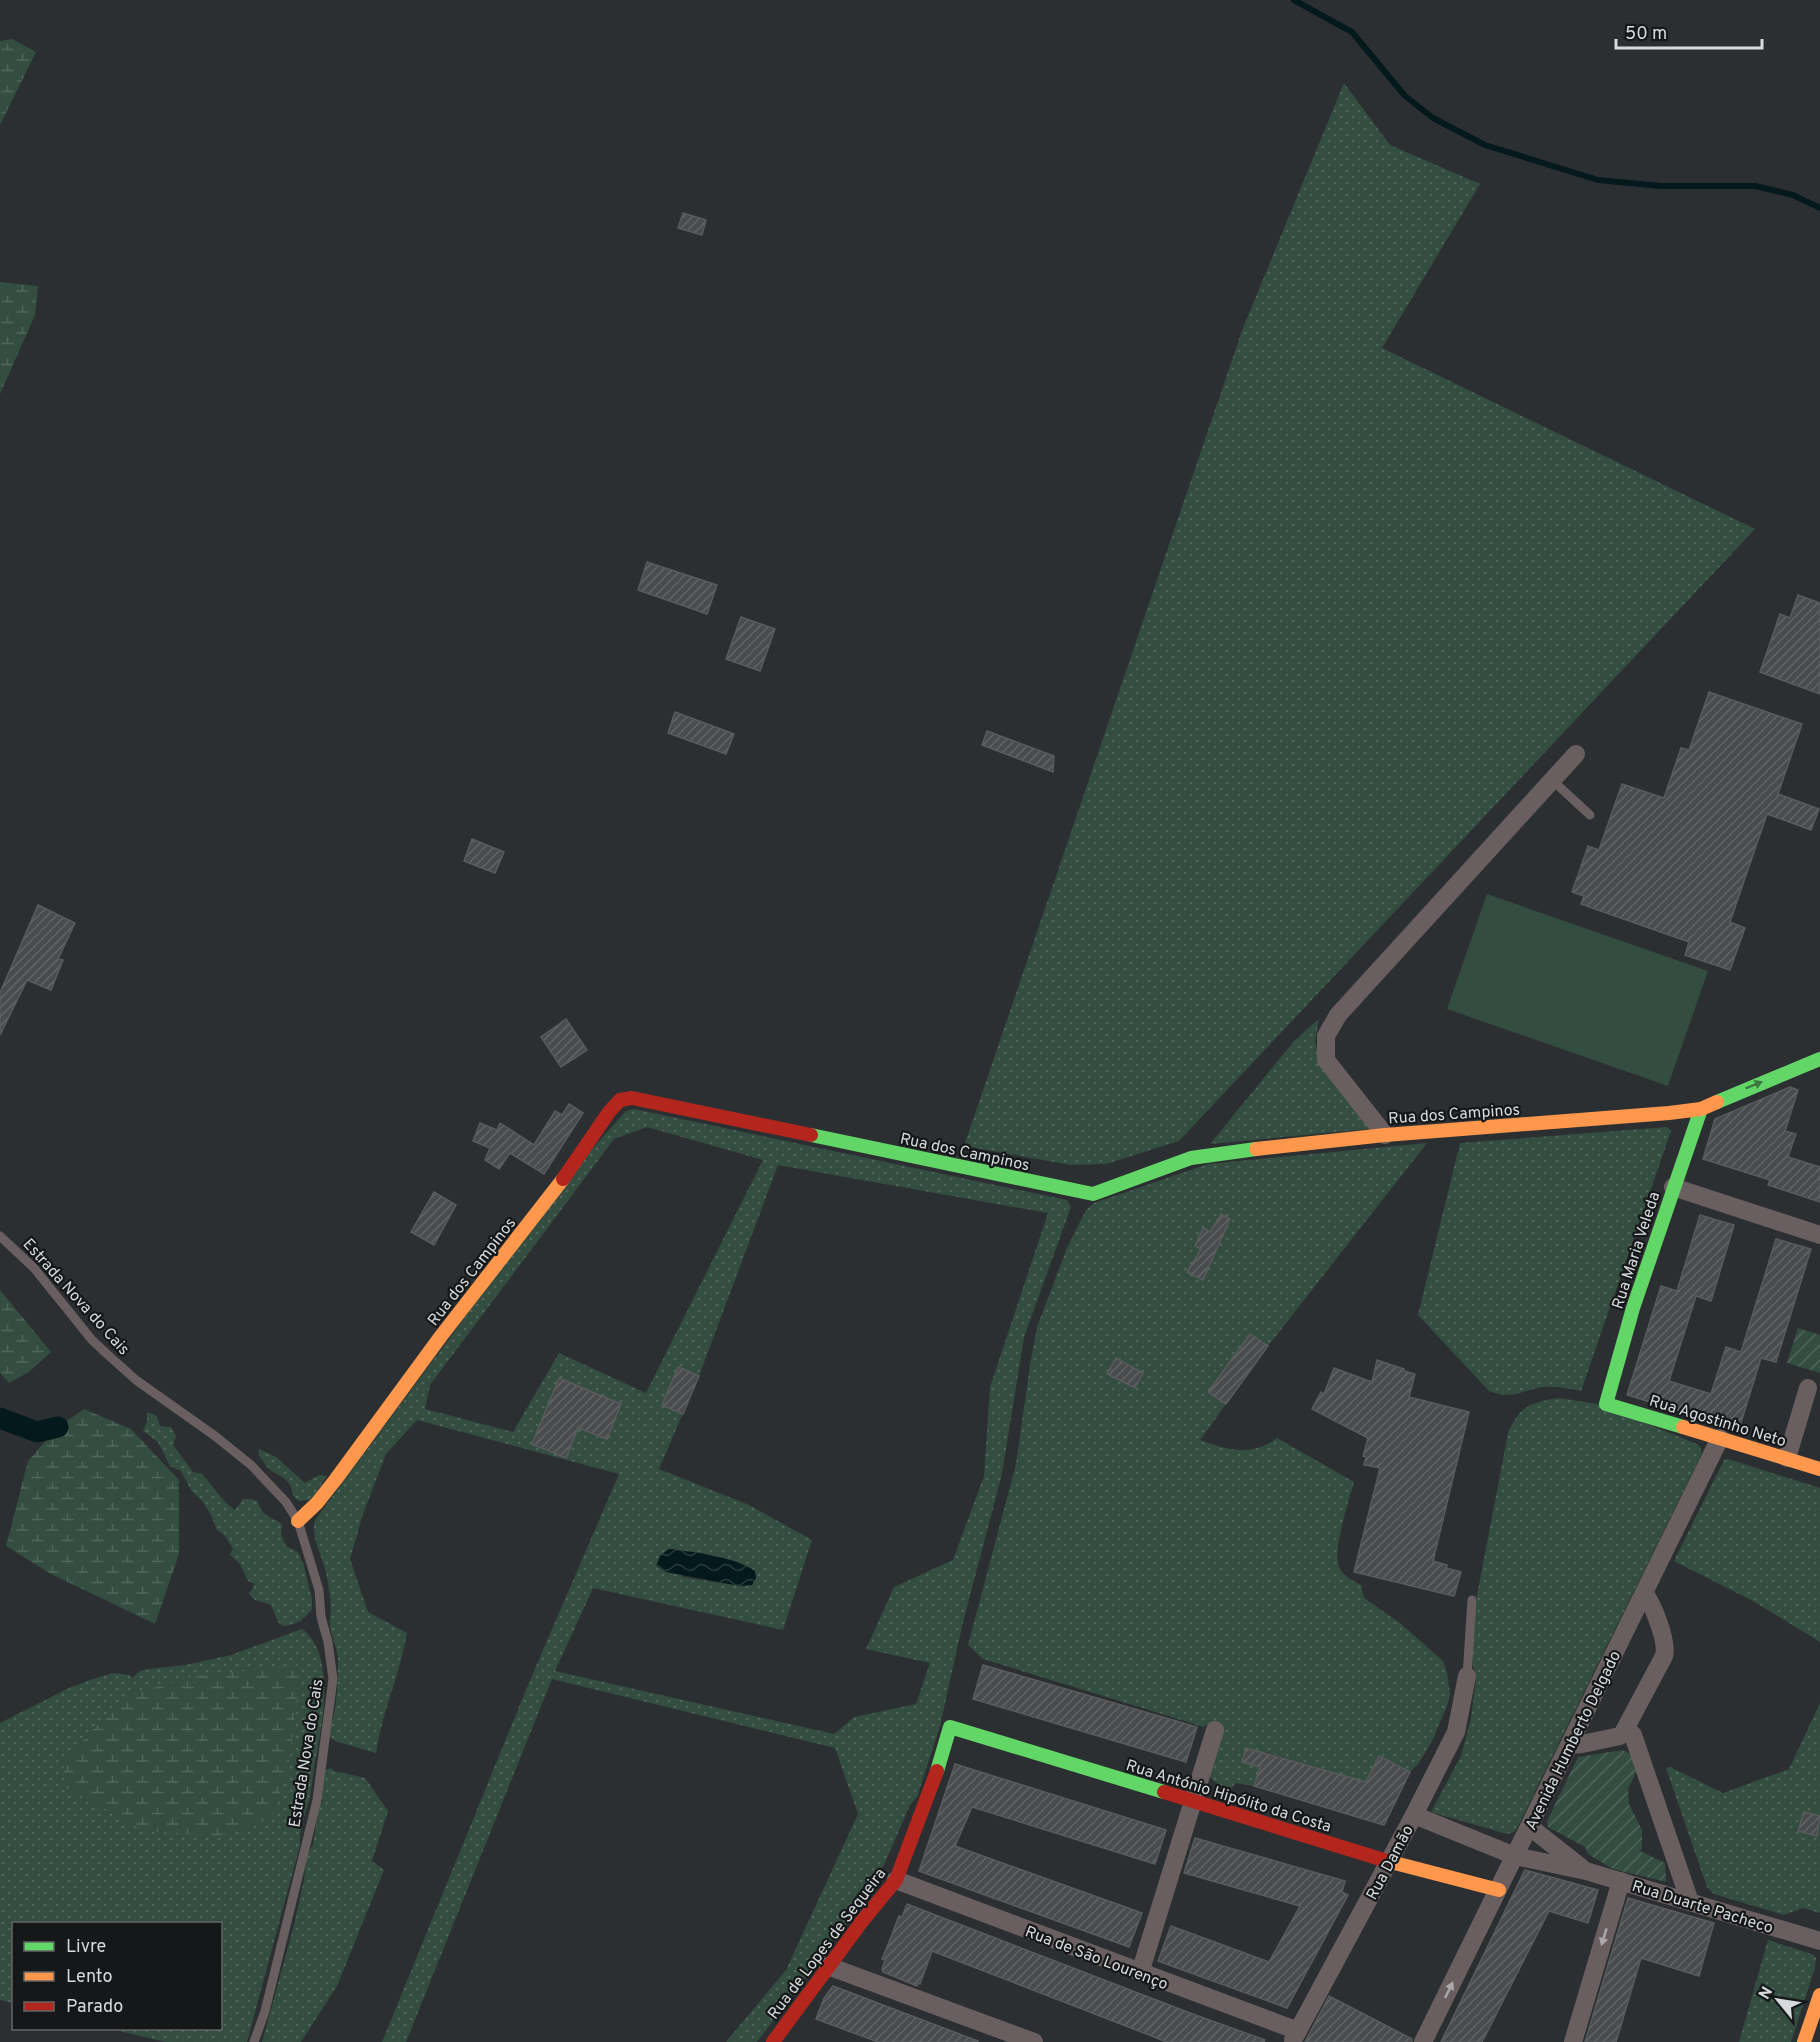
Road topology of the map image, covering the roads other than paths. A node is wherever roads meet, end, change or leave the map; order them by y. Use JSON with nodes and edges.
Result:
{"nodes":[{"id":1,"x":1576,"y":754,"type":"dead end"},
{"id":2,"x":1552,"y":780,"type":"junction"},
{"id":3,"x":1590,"y":815,"type":"dead end"},
{"id":4,"x":1820,"y":1059,"type":"edge"},
{"id":5,"x":1701,"y":1109,"type":"junction"},
{"id":6,"x":1385,"y":1135,"type":"junction"},
{"id":7,"x":1673,"y":1187,"type":"junction"},
{"id":8,"x":1820,"y":1235,"type":"edge"},
{"id":9,"x":0,"y":1236,"type":"edge"},
{"id":10,"x":1808,"y":1388,"type":"dead end"},
{"id":11,"x":1606,"y":1404,"type":"joint"},
{"id":12,"x":1720,"y":1438,"type":"junction"},
{"id":13,"x":1787,"y":1458,"type":"junction"},
{"id":14,"x":1820,"y":1468,"type":"edge"},
{"id":15,"x":298,"y":1521,"type":"junction"},
{"id":16,"x":1644,"y":1593,"type":"junction"},
{"id":17,"x":1472,"y":1600,"type":"dead end"},
{"id":18,"x":1467,"y":1676,"type":"joint"},
{"id":19,"x":950,"y":1726,"type":"joint"},
{"id":20,"x":1626,"y":1728,"type":"junction"},
{"id":21,"x":1215,"y":1730,"type":"dead end"},
{"id":22,"x":1570,"y":1745,"type":"junction"},
{"id":23,"x":1193,"y":1802,"type":"junction"},
{"id":24,"x":1414,"y":1815,"type":"junction"},
{"id":25,"x":1530,"y":1827,"type":"junction"},
{"id":26,"x":1515,"y":1856,"type":"junction"},
{"id":27,"x":1389,"y":1861,"type":"junction"},
{"id":28,"x":1586,"y":1871,"type":"junction"},
{"id":29,"x":897,"y":1880,"type":"junction"},
{"id":30,"x":1621,"y":1881,"type":"junction"},
{"id":31,"x":1499,"y":1890,"type":"junction"},
{"id":32,"x":1690,"y":1902,"type":"junction"},
{"id":33,"x":1820,"y":1941,"type":"edge"},
{"id":34,"x":828,"y":1966,"type":"junction"},
{"id":35,"x":1140,"y":1973,"type":"junction"},
{"id":36,"x":1820,"y":1995,"type":"edge"},
{"id":37,"x":1295,"y":2037,"type":"edge"},
{"id":38,"x":254,"y":2042,"type":"edge"},
{"id":39,"x":773,"y":2042,"type":"edge"},
{"id":40,"x":1034,"y":2042,"type":"edge"},
{"id":41,"x":1423,"y":2042,"type":"edge"},
{"id":42,"x":1573,"y":2042,"type":"edge"},
{"id":43,"x":1804,"y":2042,"type":"edge"}],
"edges":[{"from":1,"to":2,"type":"street"},
{"from":2,"to":3,"type":"lane"},
{"from":2,"to":6,"type":"street"},
{"from":5,"to":4,"type":"street","name":"Rua dos Campinos","one_way":true},
{"from":5,"to":6,"type":"street","name":"Rua dos Campinos"},
{"from":5,"to":7,"type":"street","name":"Rua Maria Veleda"},
{"from":6,"to":15,"type":"street","name":"Rua dos Campinos"},
{"from":7,"to":8,"type":"street"},
{"from":7,"to":11,"type":"street","name":"Rua Maria Veleda"},
{"from":9,"to":15,"type":"lane","name":"Estrada Nova do Cais"},
{"from":10,"to":13,"type":"street"},
{"from":11,"to":12,"type":"street","name":"Rua Agostinho Neto"},
{"from":12,"to":13,"type":"street","name":"Rua Agostinho Neto"},
{"from":12,"to":16,"type":"street","name":"Avenida Humberto Delgado"},
{"from":13,"to":14,"type":"street","name":"Rua Agostinho Neto"},
{"from":15,"to":38,"type":"lane","name":"Estrada Nova do Cais"},
{"from":16,"to":20,"type":"street"},
{"from":16,"to":22,"type":"street","name":"Avenida Humberto Delgado"},
{"from":17,"to":18,"type":"lane"},
{"from":18,"to":24,"type":"street","name":"Rua Damão"},
{"from":19,"to":23,"type":"street","name":"Rua António Hipólito da Costa"},
{"from":19,"to":29,"type":"street","name":"Rua de Lopes de Sequeira"},
{"from":20,"to":22,"type":"street"},
{"from":20,"to":32,"type":"street"},
{"from":21,"to":23,"type":"street"},
{"from":22,"to":25,"type":"street","name":"Avenida Humberto Delgado"},
{"from":23,"to":27,"type":"street","name":"Rua António Hipólito da Costa"},
{"from":23,"to":35,"type":"street"},
{"from":24,"to":26,"type":"street","name":"Rua Duarte Pacheco"},
{"from":24,"to":27,"type":"street","name":"Rua Damão"},
{"from":25,"to":26,"type":"street","name":"Avenida Humberto Delgado"},
{"from":25,"to":28,"type":"street","name":"Rua Duarte Pacheco"},
{"from":26,"to":28,"type":"street","name":"Rua Duarte Pacheco"},
{"from":26,"to":31,"type":"street","name":"Avenida Humberto Delgado"},
{"from":27,"to":31,"type":"street","name":"Rua António Hipólito da Costa"},
{"from":27,"to":37,"type":"street","name":"Rua Damão"},
{"from":28,"to":30,"type":"street","name":"Rua Duarte Pacheco"},
{"from":29,"to":34,"type":"street","name":"Rua de Lopes de Sequeira"},
{"from":29,"to":35,"type":"street","name":"Rua de São Lourenço"},
{"from":30,"to":32,"type":"street","name":"Rua Duarte Pacheco"},
{"from":30,"to":42,"type":"street","one_way":true},
{"from":41,"to":31,"type":"street","name":"Avenida Humberto Delgado","one_way":true},
{"from":32,"to":33,"type":"street","name":"Rua Duarte Pacheco"},
{"from":34,"to":39,"type":"street","name":"Rua de Lopes de Sequeira"},
{"from":34,"to":40,"type":"street"},
{"from":35,"to":37,"type":"street","name":"Rua de São Lourenço"},
{"from":36,"to":43,"type":"street"}]}
